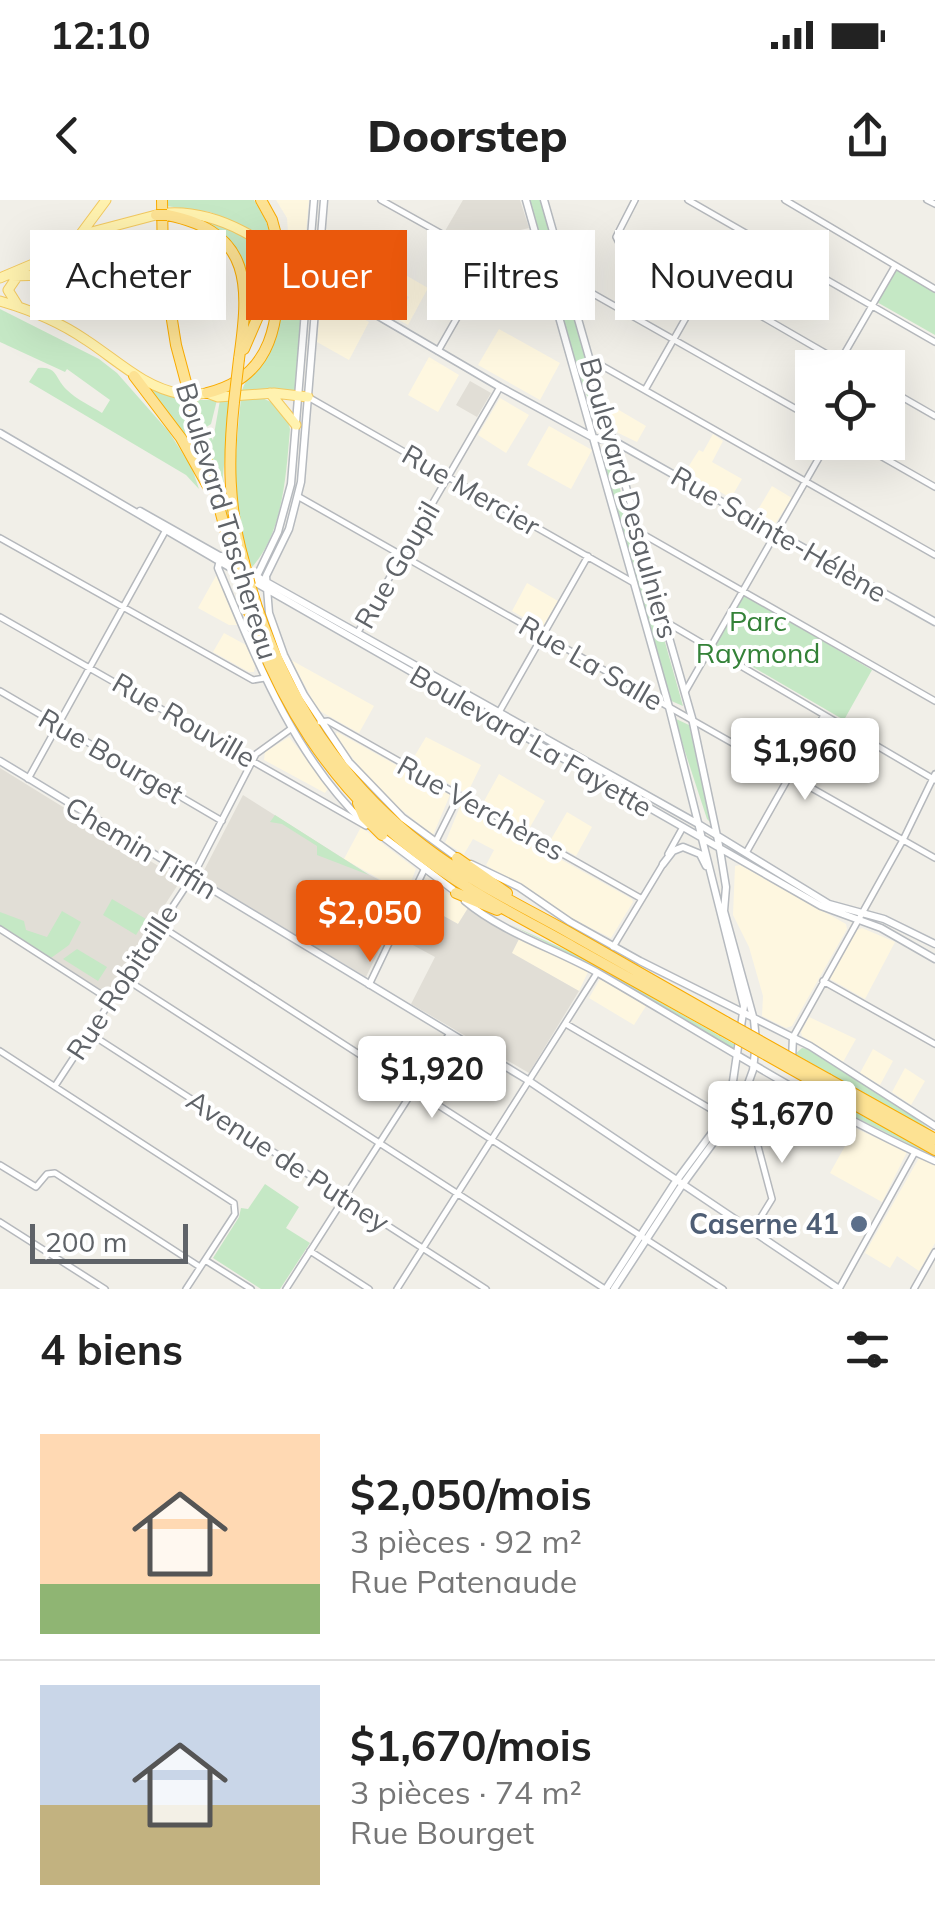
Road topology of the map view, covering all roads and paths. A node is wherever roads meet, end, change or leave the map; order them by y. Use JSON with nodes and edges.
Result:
{"nodes":[{"id":1,"x":106,"y":200,"type":"edge"},
{"id":2,"x":162,"y":200,"type":"edge"},
{"id":3,"x":261,"y":200,"type":"edge"},
{"id":4,"x":314,"y":200,"type":"edge"},
{"id":5,"x":324,"y":200,"type":"edge"},
{"id":6,"x":381,"y":200,"type":"edge"},
{"id":7,"x":526,"y":200,"type":"edge"},
{"id":8,"x":544,"y":200,"type":"edge"},
{"id":9,"x":634,"y":200,"type":"edge"},
{"id":10,"x":688,"y":200,"type":"edge"},
{"id":11,"x":785,"y":200,"type":"edge"},
{"id":12,"x":928,"y":200,"type":"edge"},
{"id":13,"x":935,"y":204,"type":"edge"},
{"id":14,"x":164,"y":214,"type":"junction"},
{"id":15,"x":84,"y":230,"type":"edge"},
{"id":16,"x":100,"y":230,"type":"edge"},
{"id":17,"x":275,"y":230,"type":"edge"},
{"id":18,"x":312,"y":230,"type":"edge"},
{"id":19,"x":320,"y":230,"type":"edge"},
{"id":20,"x":436,"y":230,"type":"edge"},
{"id":21,"x":535,"y":230,"type":"edge"},
{"id":22,"x":552,"y":230,"type":"edge"},
{"id":23,"x":619,"y":230,"type":"edge"},
{"id":24,"x":246,"y":234,"type":"edge"},
{"id":25,"x":30,"y":266,"type":"edge"},
{"id":26,"x":895,"y":266,"type":"junction"},
{"id":27,"x":21,"y":272,"type":"junction"},
{"id":28,"x":30,"y":273,"type":"edge"},
{"id":29,"x":2,"y":277,"type":"edge"},
{"id":30,"x":935,"y":289,"type":"edge"},
{"id":31,"x":595,"y":295,"type":"edge"},
{"id":32,"x":0,"y":302,"type":"edge"},
{"id":33,"x":872,"y":306,"type":"junction"},
{"id":34,"x":18,"y":307,"type":"junction"},
{"id":35,"x":30,"y":311,"type":"edge"},
{"id":36,"x":48,"y":320,"type":"edge"},
{"id":37,"x":258,"y":320,"type":"edge"},
{"id":38,"x":274,"y":320,"type":"edge"},
{"id":39,"x":310,"y":320,"type":"edge"},
{"id":40,"x":384,"y":320,"type":"edge"},
{"id":41,"x":456,"y":320,"type":"edge"},
{"id":42,"x":561,"y":320,"type":"edge"},
{"id":43,"x":578,"y":320,"type":"edge"},
{"id":44,"x":685,"y":320,"type":"edge"},
{"id":45,"x":768,"y":320,"type":"edge"},
{"id":46,"x":674,"y":340,"type":"junction"},
{"id":47,"x":935,"y":342,"type":"edge"},
{"id":48,"x":821,"y":350,"type":"edge"},
{"id":49,"x":846,"y":350,"type":"edge"},
{"id":50,"x":438,"y":352,"type":"junction"},
{"id":51,"x":239,"y":359,"type":"junction"},
{"id":52,"x":590,"y":359,"type":"junction"},
{"id":53,"x":134,"y":376,"type":"junction"},
{"id":54,"x":500,"y":388,"type":"junction"},
{"id":55,"x":645,"y":390,"type":"junction"},
{"id":56,"x":207,"y":393,"type":"junction"},
{"id":57,"x":270,"y":393,"type":"junction"},
{"id":58,"x":304,"y":396,"type":"junction"},
{"id":59,"x":905,"y":398,"type":"edge"},
{"id":60,"x":795,"y":408,"type":"edge"},
{"id":61,"x":935,"y":416,"type":"edge"},
{"id":62,"x":296,"y":426,"type":"junction"},
{"id":63,"x":0,"y":432,"type":"edge"},
{"id":64,"x":594,"y":438,"type":"junction"},
{"id":65,"x":614,"y":441,"type":"junction"},
{"id":66,"x":818,"y":460,"type":"edge"},
{"id":67,"x":887,"y":460,"type":"edge"},
{"id":68,"x":448,"y":477,"type":"junction"},
{"id":69,"x":806,"y":481,"type":"junction"},
{"id":70,"x":935,"y":488,"type":"edge"},
{"id":71,"x":298,"y":498,"type":"junction"},
{"id":72,"x":218,"y":507,"type":"junction"},
{"id":73,"x":167,"y":528,"type":"junction"},
{"id":74,"x":640,"y":532,"type":"junction"},
{"id":75,"x":777,"y":532,"type":"junction"},
{"id":76,"x":0,"y":538,"type":"edge"},
{"id":77,"x":402,"y":555,"type":"junction"},
{"id":78,"x":935,"y":555,"type":"edge"},
{"id":79,"x":588,"y":556,"type":"junction"},
{"id":80,"x":224,"y":558,"type":"junction"},
{"id":81,"x":259,"y":583,"type":"junction"},
{"id":82,"x":634,"y":583,"type":"junction"},
{"id":83,"x":744,"y":590,"type":"junction"},
{"id":84,"x":287,"y":601,"type":"junction"},
{"id":85,"x":124,"y":608,"type":"junction"},
{"id":86,"x":269,"y":613,"type":"junction"},
{"id":87,"x":0,"y":617,"type":"edge"},
{"id":88,"x":664,"y":621,"type":"junction"},
{"id":89,"x":935,"y":622,"type":"edge"},
{"id":90,"x":683,"y":633,"type":"junction"},
{"id":91,"x":356,"y":636,"type":"junction"},
{"id":92,"x":543,"y":636,"type":"junction"},
{"id":93,"x":669,"y":639,"type":"junction"},
{"id":94,"x":710,"y":649,"type":"junction"},
{"id":95,"x":90,"y":666,"type":"junction"},
{"id":96,"x":264,"y":678,"type":"junction"},
{"id":97,"x":0,"y":691,"type":"edge"},
{"id":98,"x":685,"y":692,"type":"junction"},
{"id":99,"x":935,"y":701,"type":"edge"},
{"id":100,"x":669,"y":708,"type":"junction"},
{"id":101,"x":824,"y":715,"type":"junction"},
{"id":102,"x":497,"y":717,"type":"junction"},
{"id":103,"x":692,"y":718,"type":"junction"},
{"id":104,"x":320,"y":722,"type":"junction"},
{"id":105,"x":57,"y":724,"type":"junction"},
{"id":106,"x":292,"y":728,"type":"junction"},
{"id":107,"x":252,"y":760,"type":"junction"},
{"id":108,"x":0,"y":762,"type":"edge"},
{"id":109,"x":790,"y":774,"type":"junction"},
{"id":110,"x":934,"y":777,"type":"edge"},
{"id":111,"x":28,"y":779,"type":"junction"},
{"id":112,"x":459,"y":795,"type":"junction"},
{"id":113,"x":355,"y":797,"type":"junction"},
{"id":114,"x":694,"y":805,"type":"junction"},
{"id":115,"x":681,"y":816,"type":"junction"},
{"id":116,"x":222,"y":821,"type":"junction"},
{"id":117,"x":700,"y":825,"type":"junction"},
{"id":118,"x":366,"y":826,"type":"junction"},
{"id":119,"x":683,"y":827,"type":"junction"},
{"id":120,"x":382,"y":835,"type":"junction"},
{"id":121,"x":718,"y":836,"type":"junction"},
{"id":122,"x":703,"y":839,"type":"junction"},
{"id":123,"x":903,"y":840,"type":"junction"},
{"id":124,"x":434,"y":843,"type":"junction"},
{"id":125,"x":720,"y":850,"type":"junction"},
{"id":126,"x":744,"y":857,"type":"junction"},
{"id":127,"x":457,"y":858,"type":"junction"},
{"id":128,"x":935,"y":858,"type":"edge"},
{"id":129,"x":664,"y":864,"type":"junction"},
{"id":130,"x":424,"y":870,"type":"junction"},
{"id":131,"x":723,"y":872,"type":"junction"},
{"id":132,"x":710,"y":874,"type":"junction"},
{"id":133,"x":190,"y":878,"type":"junction"},
{"id":134,"x":456,"y":893,"type":"junction"},
{"id":135,"x":642,"y":898,"type":"junction"},
{"id":136,"x":523,"y":913,"type":"junction"},
{"id":137,"x":859,"y":917,"type":"junction"},
{"id":138,"x":159,"y":926,"type":"junction"},
{"id":139,"x":0,"y":929,"type":"edge"},
{"id":140,"x":935,"y":944,"type":"edge"},
{"id":141,"x":613,"y":947,"type":"junction"},
{"id":142,"x":935,"y":959,"type":"edge"},
{"id":143,"x":597,"y":972,"type":"junction"},
{"id":144,"x":124,"y":978,"type":"junction"},
{"id":145,"x":823,"y":981,"type":"junction"},
{"id":146,"x":369,"y":986,"type":"junction"},
{"id":147,"x":738,"y":987,"type":"junction"},
{"id":148,"x":110,"y":1000,"type":"junction"},
{"id":149,"x":723,"y":1002,"type":"junction"},
{"id":150,"x":743,"y":1012,"type":"junction"},
{"id":151,"x":753,"y":1017,"type":"junction"},
{"id":152,"x":566,"y":1024,"type":"junction"},
{"id":153,"x":89,"y":1033,"type":"junction"},
{"id":154,"x":450,"y":1033,"type":"junction"},
{"id":155,"x":793,"y":1037,"type":"junction"},
{"id":156,"x":935,"y":1044,"type":"edge"},
{"id":157,"x":0,"y":1051,"type":"edge"},
{"id":158,"x":737,"y":1057,"type":"junction"},
{"id":159,"x":754,"y":1066,"type":"junction"},
{"id":160,"x":530,"y":1081,"type":"junction"},
{"id":161,"x":825,"y":1083,"type":"junction"},
{"id":162,"x":55,"y":1086,"type":"junction"},
{"id":163,"x":414,"y":1090,"type":"junction"},
{"id":164,"x":802,"y":1094,"type":"junction"},
{"id":165,"x":726,"y":1120,"type":"junction"},
{"id":166,"x":933,"y":1121,"type":"edge"},
{"id":167,"x":494,"y":1138,"type":"junction"},
{"id":168,"x":935,"y":1139,"type":"edge"},
{"id":169,"x":380,"y":1144,"type":"junction"},
{"id":170,"x":935,"y":1150,"type":"edge"},
{"id":171,"x":915,"y":1152,"type":"junction"},
{"id":172,"x":935,"y":1161,"type":"edge"},
{"id":173,"x":0,"y":1166,"type":"edge"},
{"id":174,"x":680,"y":1181,"type":"junction"},
{"id":175,"x":458,"y":1194,"type":"junction"},
{"id":176,"x":345,"y":1197,"type":"junction"},
{"id":177,"x":0,"y":1222,"type":"edge"},
{"id":178,"x":753,"y":1230,"type":"junction"},
{"id":179,"x":644,"y":1238,"type":"junction"},
{"id":180,"x":424,"y":1248,"type":"junction"},
{"id":181,"x":310,"y":1251,"type":"junction"},
{"id":182,"x":935,"y":1252,"type":"edge"},
{"id":183,"x":206,"y":1260,"type":"junction"},
{"id":184,"x":200,"y":1268,"type":"junction"},
{"id":185,"x":826,"y":1285,"type":"edge"},
{"id":186,"x":105,"y":1289,"type":"edge"},
{"id":187,"x":186,"y":1289,"type":"edge"},
{"id":188,"x":251,"y":1289,"type":"edge"},
{"id":189,"x":286,"y":1289,"type":"edge"},
{"id":190,"x":368,"y":1289,"type":"edge"},
{"id":191,"x":398,"y":1289,"type":"edge"},
{"id":192,"x":486,"y":1289,"type":"edge"},
{"id":193,"x":606,"y":1289,"type":"edge"},
{"id":194,"x":614,"y":1289,"type":"edge"},
{"id":195,"x":723,"y":1289,"type":"edge"},
{"id":196,"x":839,"y":1289,"type":"edge"},
{"id":197,"x":914,"y":1289,"type":"edge"}],
"edges":[{"from":1,"to":15,"type":"main road"},
{"from":2,"to":72,"type":"highway","name":"Boulevard Taschereau"},
{"from":3,"to":17,"type":"highway","name":"Boulevard Taschereau","bridge":true},
{"from":4,"to":18,"type":"street"},
{"from":5,"to":19,"type":"street"},
{"from":6,"to":20,"type":"street"},
{"from":7,"to":21,"type":"street","name":"Boulevard Desaulniers"},
{"from":8,"to":22,"type":"street","name":"Boulevard Desaulniers"},
{"from":9,"to":23,"type":"street"},
{"from":10,"to":33,"type":"street"},
{"from":11,"to":26,"type":"street"},
{"from":12,"to":13,"type":"street"},
{"from":14,"to":16,"type":"main road"},
{"from":14,"to":24,"type":"main road"},
{"from":14,"to":51,"type":"highway"},
{"from":25,"to":27,"type":"main road"},
{"from":26,"to":30,"type":"street"},
{"from":26,"to":33,"type":"street"},
{"from":27,"to":28,"type":"main road"},
{"from":27,"to":29,"type":"main road"},
{"from":27,"to":34,"type":"main road"},
{"from":31,"to":46,"type":"street"},
{"from":32,"to":34,"type":"main road"},
{"from":33,"to":47,"type":"street"},
{"from":33,"to":49,"type":"street"},
{"from":34,"to":35,"type":"main road"},
{"from":36,"to":53,"type":"main road"},
{"from":37,"to":51,"type":"highway","name":"Boulevard Taschereau"},
{"from":38,"to":56,"type":"highway"},
{"from":39,"to":58,"type":"street"},
{"from":40,"to":50,"type":"street","name":"Rue Sainte-Hélène"},
{"from":41,"to":50,"type":"street"},
{"from":42,"to":64,"type":"street","name":"Boulevard Desaulniers"},
{"from":43,"to":52,"type":"street","name":"Boulevard Desaulniers"},
{"from":44,"to":46,"type":"street"},
{"from":45,"to":48,"type":"street"},
{"from":46,"to":55,"type":"street"},
{"from":46,"to":60,"type":"street"},
{"from":50,"to":54,"type":"street","name":"Rue Sainte-Hélène"},
{"from":51,"to":81,"type":"highway","name":"Boulevard Taschereau","bridge":true},
{"from":52,"to":55,"type":"street"},
{"from":52,"to":65,"type":"street","name":"Boulevard Desaulniers"},
{"from":53,"to":56,"type":"main road"},
{"from":53,"to":72,"type":"highway"},
{"from":54,"to":64,"type":"street","name":"Rue Sainte-Hélène"},
{"from":54,"to":68,"type":"street","name":"Rue Goupil"},
{"from":55,"to":69,"type":"street"},
{"from":56,"to":57,"type":"main road"},
{"from":57,"to":58,"type":"main road"},
{"from":57,"to":62,"type":"main road"},
{"from":58,"to":62,"type":"street"},
{"from":58,"to":68,"type":"street","name":"Rue Mercier"},
{"from":58,"to":71,"type":"street"},
{"from":59,"to":61,"type":"street"},
{"from":62,"to":81,"type":"street"},
{"from":63,"to":73,"type":"street","name":"Boulevard La Fayette"},
{"from":64,"to":65,"type":"street","name":"Rue Sainte-Hélène"},
{"from":64,"to":82,"type":"street","name":"Boulevard Desaulniers"},
{"from":65,"to":74,"type":"street","name":"Boulevard Desaulniers"},
{"from":65,"to":75,"type":"street","name":"Rue Sainte-Hélène"},
{"from":66,"to":69,"type":"street"},
{"from":67,"to":70,"type":"street"},
{"from":68,"to":77,"type":"street","name":"Rue Goupil"},
{"from":68,"to":79,"type":"street","name":"Rue Mercier"},
{"from":69,"to":75,"type":"street"},
{"from":69,"to":78,"type":"street"},
{"from":71,"to":77,"type":"street","name":"Rue La Salle"},
{"from":71,"to":81,"type":"street"},
{"from":72,"to":80,"type":"highway","name":"Boulevard Taschereau"},
{"from":73,"to":80,"type":"street","name":"Boulevard La Fayette"},
{"from":73,"to":85,"type":"street"},
{"from":74,"to":83,"type":"street"},
{"from":74,"to":88,"type":"street","name":"Boulevard Desaulniers"},
{"from":75,"to":83,"type":"street"},
{"from":75,"to":89,"type":"street","name":"Rue Sainte-Hélène"},
{"from":76,"to":85,"type":"street"},
{"from":77,"to":91,"type":"street","name":"Rue Goupil"},
{"from":77,"to":92,"type":"street","name":"Rue La Salle"},
{"from":79,"to":82,"type":"street","name":"Rue Mercier"},
{"from":79,"to":92,"type":"street"},
{"from":80,"to":81,"type":"street","name":"Boulevard La Fayette"},
{"from":80,"to":96,"type":"street","name":"Boulevard Taschereau"},
{"from":80,"to":113,"type":"highway","name":"Boulevard Taschereau","bridge":true},
{"from":81,"to":84,"type":"street","name":"Boulevard La Fayette"},
{"from":81,"to":86,"type":"street","name":"Boulevard Taschereau"},
{"from":81,"to":91,"type":"street","name":"Boulevard La Fayette"},
{"from":81,"to":136,"type":"highway","name":"Boulevard Taschereau"},
{"from":82,"to":100,"type":"street","name":"Boulevard Desaulniers"},
{"from":83,"to":94,"type":"street"},
{"from":83,"to":99,"type":"street"},
{"from":84,"to":86,"type":"street"},
{"from":84,"to":91,"type":"street","name":"Boulevard La Fayette"},
{"from":85,"to":95,"type":"street"},
{"from":85,"to":96,"type":"street"},
{"from":86,"to":104,"type":"street","name":"Boulevard Taschereau"},
{"from":87,"to":95,"type":"street","name":"Rue Rouville"},
{"from":88,"to":90,"type":"street"},
{"from":88,"to":93,"type":"street","name":"Boulevard Desaulniers"},
{"from":90,"to":93,"type":"street"},
{"from":90,"to":94,"type":"street"},
{"from":91,"to":102,"type":"street","name":"Boulevard La Fayette"},
{"from":92,"to":100,"type":"street","name":"Rue La Salle"},
{"from":92,"to":102,"type":"street"},
{"from":93,"to":98,"type":"street","name":"Boulevard Desaulniers"},
{"from":94,"to":98,"type":"street"},
{"from":94,"to":101,"type":"street"},
{"from":95,"to":105,"type":"street"},
{"from":95,"to":107,"type":"street","name":"Rue Rouville"},
{"from":96,"to":106,"type":"street","name":"Boulevard Taschereau"},
{"from":97,"to":105,"type":"street","name":"Rue Bourget"},
{"from":98,"to":103,"type":"street","name":"Boulevard Desaulniers"},
{"from":100,"to":103,"type":"street","name":"Rue La Salle"},
{"from":100,"to":114,"type":"street","name":"Boulevard Desaulniers"},
{"from":101,"to":109,"type":"street"},
{"from":101,"to":110,"type":"street"},
{"from":102,"to":115,"type":"street","name":"Boulevard La Fayette"},
{"from":102,"to":119,"type":"street","name":"Boulevard La Fayette"},
{"from":103,"to":109,"type":"street","name":"Rue La Salle"},
{"from":103,"to":121,"type":"street","name":"Boulevard Desaulniers"},
{"from":104,"to":112,"type":"street","name":"Rue Verchères"},
{"from":104,"to":124,"type":"street","name":"Boulevard Taschereau"},
{"from":105,"to":111,"type":"street"},
{"from":105,"to":116,"type":"street","name":"Rue Bourget"},
{"from":106,"to":107,"type":"street"},
{"from":106,"to":118,"type":"street","name":"Boulevard Taschereau"},
{"from":107,"to":116,"type":"street","name":"Rue Robitaille"},
{"from":107,"to":118,"type":"street","name":"Rue Rouville"},
{"from":108,"to":111,"type":"street","name":"Chemin Tiffin"},
{"from":109,"to":123,"type":"street","name":"Rue La Salle"},
{"from":109,"to":126,"type":"street"},
{"from":110,"to":123,"type":"street"},
{"from":111,"to":133,"type":"street","name":"Chemin Tiffin"},
{"from":112,"to":124,"type":"street"},
{"from":112,"to":135,"type":"street","name":"Rue Verchères"},
{"from":113,"to":120,"type":"highway"},
{"from":113,"to":136,"type":"highway","name":"Boulevard Taschereau"},
{"from":114,"to":115,"type":"street"},
{"from":114,"to":117,"type":"street","name":"Boulevard Desaulniers"},
{"from":115,"to":117,"type":"street","name":"Boulevard La Fayette"},
{"from":116,"to":133,"type":"street","name":"Rue Robitaille"},
{"from":117,"to":121,"type":"street","name":"Boulevard La Fayette"},
{"from":117,"to":122,"type":"street","name":"Boulevard Desaulniers"},
{"from":118,"to":120,"type":"street","name":"Boulevard Taschereau"},
{"from":119,"to":122,"type":"street","name":"Boulevard La Fayette"},
{"from":119,"to":129,"type":"street"},
{"from":120,"to":130,"type":"street","name":"Boulevard Taschereau"},
{"from":121,"to":125,"type":"street","name":"Boulevard Desaulniers"},
{"from":121,"to":126,"type":"street","name":"Boulevard La Fayette"},
{"from":122,"to":125,"type":"street","name":"Boulevard La Fayette"},
{"from":122,"to":132,"type":"street","name":"Boulevard Desaulniers"},
{"from":123,"to":128,"type":"street","name":"Rue La Salle"},
{"from":123,"to":137,"type":"street"},
{"from":124,"to":127,"type":"street","name":"Boulevard Taschereau"},
{"from":125,"to":126,"type":"street","name":"Boulevard La Fayette"},
{"from":125,"to":131,"type":"street","name":"Boulevard Desaulniers"},
{"from":126,"to":131,"type":"street"},
{"from":126,"to":137,"type":"street","name":"Boulevard La Fayette"},
{"from":127,"to":136,"type":"highway"},
{"from":127,"to":141,"type":"street","name":"Boulevard Taschereau"},
{"from":129,"to":132,"type":"street"},
{"from":129,"to":135,"type":"street"},
{"from":130,"to":134,"type":"street","name":"Boulevard Taschereau"},
{"from":130,"to":146,"type":"street"},
{"from":131,"to":151,"type":"street","name":"Boulevard Desaulniers"},
{"from":132,"to":147,"type":"street","name":"Boulevard Desaulniers"},
{"from":133,"to":138,"type":"street","name":"Rue Robitaille"},
{"from":133,"to":146,"type":"street","name":"Chemin Tiffin"},
{"from":134,"to":136,"type":"highway"},
{"from":134,"to":143,"type":"street","name":"Boulevard Taschereau"},
{"from":135,"to":141,"type":"street"},
{"from":136,"to":161,"type":"highway","name":"Boulevard Taschereau","bridge":true},
{"from":137,"to":140,"type":"street","name":"Boulevard La Fayette"},
{"from":137,"to":142,"type":"street","name":"Boulevard La Fayette"},
{"from":137,"to":145,"type":"street"},
{"from":138,"to":144,"type":"street","name":"Rue Robitaille"},
{"from":138,"to":163,"type":"street"},
{"from":139,"to":148,"type":"street"},
{"from":141,"to":149,"type":"street","name":"Boulevard Taschereau"},
{"from":143,"to":152,"type":"street"},
{"from":143,"to":158,"type":"street","name":"Boulevard Taschereau"},
{"from":144,"to":148,"type":"street","name":"Rue Robitaille"},
{"from":144,"to":169,"type":"street"},
{"from":145,"to":155,"type":"street"},
{"from":145,"to":156,"type":"street"},
{"from":146,"to":154,"type":"street","name":"Chemin Tiffin"},
{"from":147,"to":149,"type":"street"},
{"from":147,"to":150,"type":"street","name":"Boulevard Desaulniers"},
{"from":148,"to":153,"type":"street","name":"Rue Robitaille"},
{"from":149,"to":150,"type":"street","name":"Boulevard Taschereau"},
{"from":150,"to":151,"type":"street","name":"Boulevard Taschereau"},
{"from":150,"to":158,"type":"street","name":"Boulevard Desaulniers"},
{"from":151,"to":155,"type":"street","name":"Boulevard Taschereau"},
{"from":151,"to":159,"type":"street","name":"Boulevard Desaulniers"},
{"from":152,"to":160,"type":"street"},
{"from":152,"to":165,"type":"street"},
{"from":153,"to":162,"type":"street","name":"Rue Robitaille"},
{"from":153,"to":176,"type":"street","name":"Avenue de Putney"},
{"from":154,"to":160,"type":"street","name":"Chemin Tiffin"},
{"from":154,"to":163,"type":"street"},
{"from":155,"to":164,"type":"street"},
{"from":155,"to":166,"type":"street","name":"Boulevard Taschereau"},
{"from":157,"to":162,"type":"street"},
{"from":158,"to":159,"type":"street","name":"Boulevard Taschereau"},
{"from":158,"to":165,"type":"street","name":"Boulevard Desaulniers"},
{"from":159,"to":164,"type":"street","name":"Boulevard Taschereau"},
{"from":159,"to":165,"type":"street","name":"Boulevard Desaulniers"},
{"from":160,"to":167,"type":"street"},
{"from":160,"to":174,"type":"street","name":"Chemin Tiffin"},
{"from":161,"to":168,"type":"highway","name":"Boulevard Taschereau"},
{"from":161,"to":170,"type":"highway","name":"Boulevard Taschereau"},
{"from":162,"to":183,"type":"street"},
{"from":163,"to":167,"type":"street"},
{"from":163,"to":169,"type":"street"},
{"from":164,"to":171,"type":"street","name":"Boulevard Taschereau"},
{"from":165,"to":174,"type":"street","name":"Boulevard Desaulniers"},
{"from":165,"to":178,"type":"street"},
{"from":167,"to":175,"type":"street"},
{"from":167,"to":179,"type":"street"},
{"from":169,"to":175,"type":"street"},
{"from":169,"to":176,"type":"street"},
{"from":171,"to":172,"type":"street","name":"Boulevard Taschereau"},
{"from":171,"to":196,"type":"street"},
{"from":173,"to":184,"type":"street"},
{"from":174,"to":178,"type":"street","name":"Chemin Tiffin"},
{"from":174,"to":179,"type":"street","name":"Boulevard Desaulniers"},
{"from":175,"to":180,"type":"street"},
{"from":175,"to":193,"type":"street"},
{"from":176,"to":180,"type":"street","name":"Avenue de Putney"},
{"from":176,"to":181,"type":"street"},
{"from":177,"to":186,"type":"street"},
{"from":178,"to":185,"type":"street","name":"Chemin Tiffin"},
{"from":179,"to":193,"type":"street","name":"Boulevard Desaulniers"},
{"from":179,"to":194,"type":"street","name":"Boulevard Desaulniers"},
{"from":179,"to":195,"type":"street"},
{"from":180,"to":191,"type":"street"},
{"from":180,"to":192,"type":"street","name":"Avenue de Putney"},
{"from":181,"to":189,"type":"street"},
{"from":181,"to":190,"type":"street"},
{"from":182,"to":197,"type":"street"},
{"from":183,"to":184,"type":"street"},
{"from":183,"to":188,"type":"street"},
{"from":184,"to":187,"type":"street"},
{"from":185,"to":196,"type":"street","name":"Chemin Tiffin"}]}
